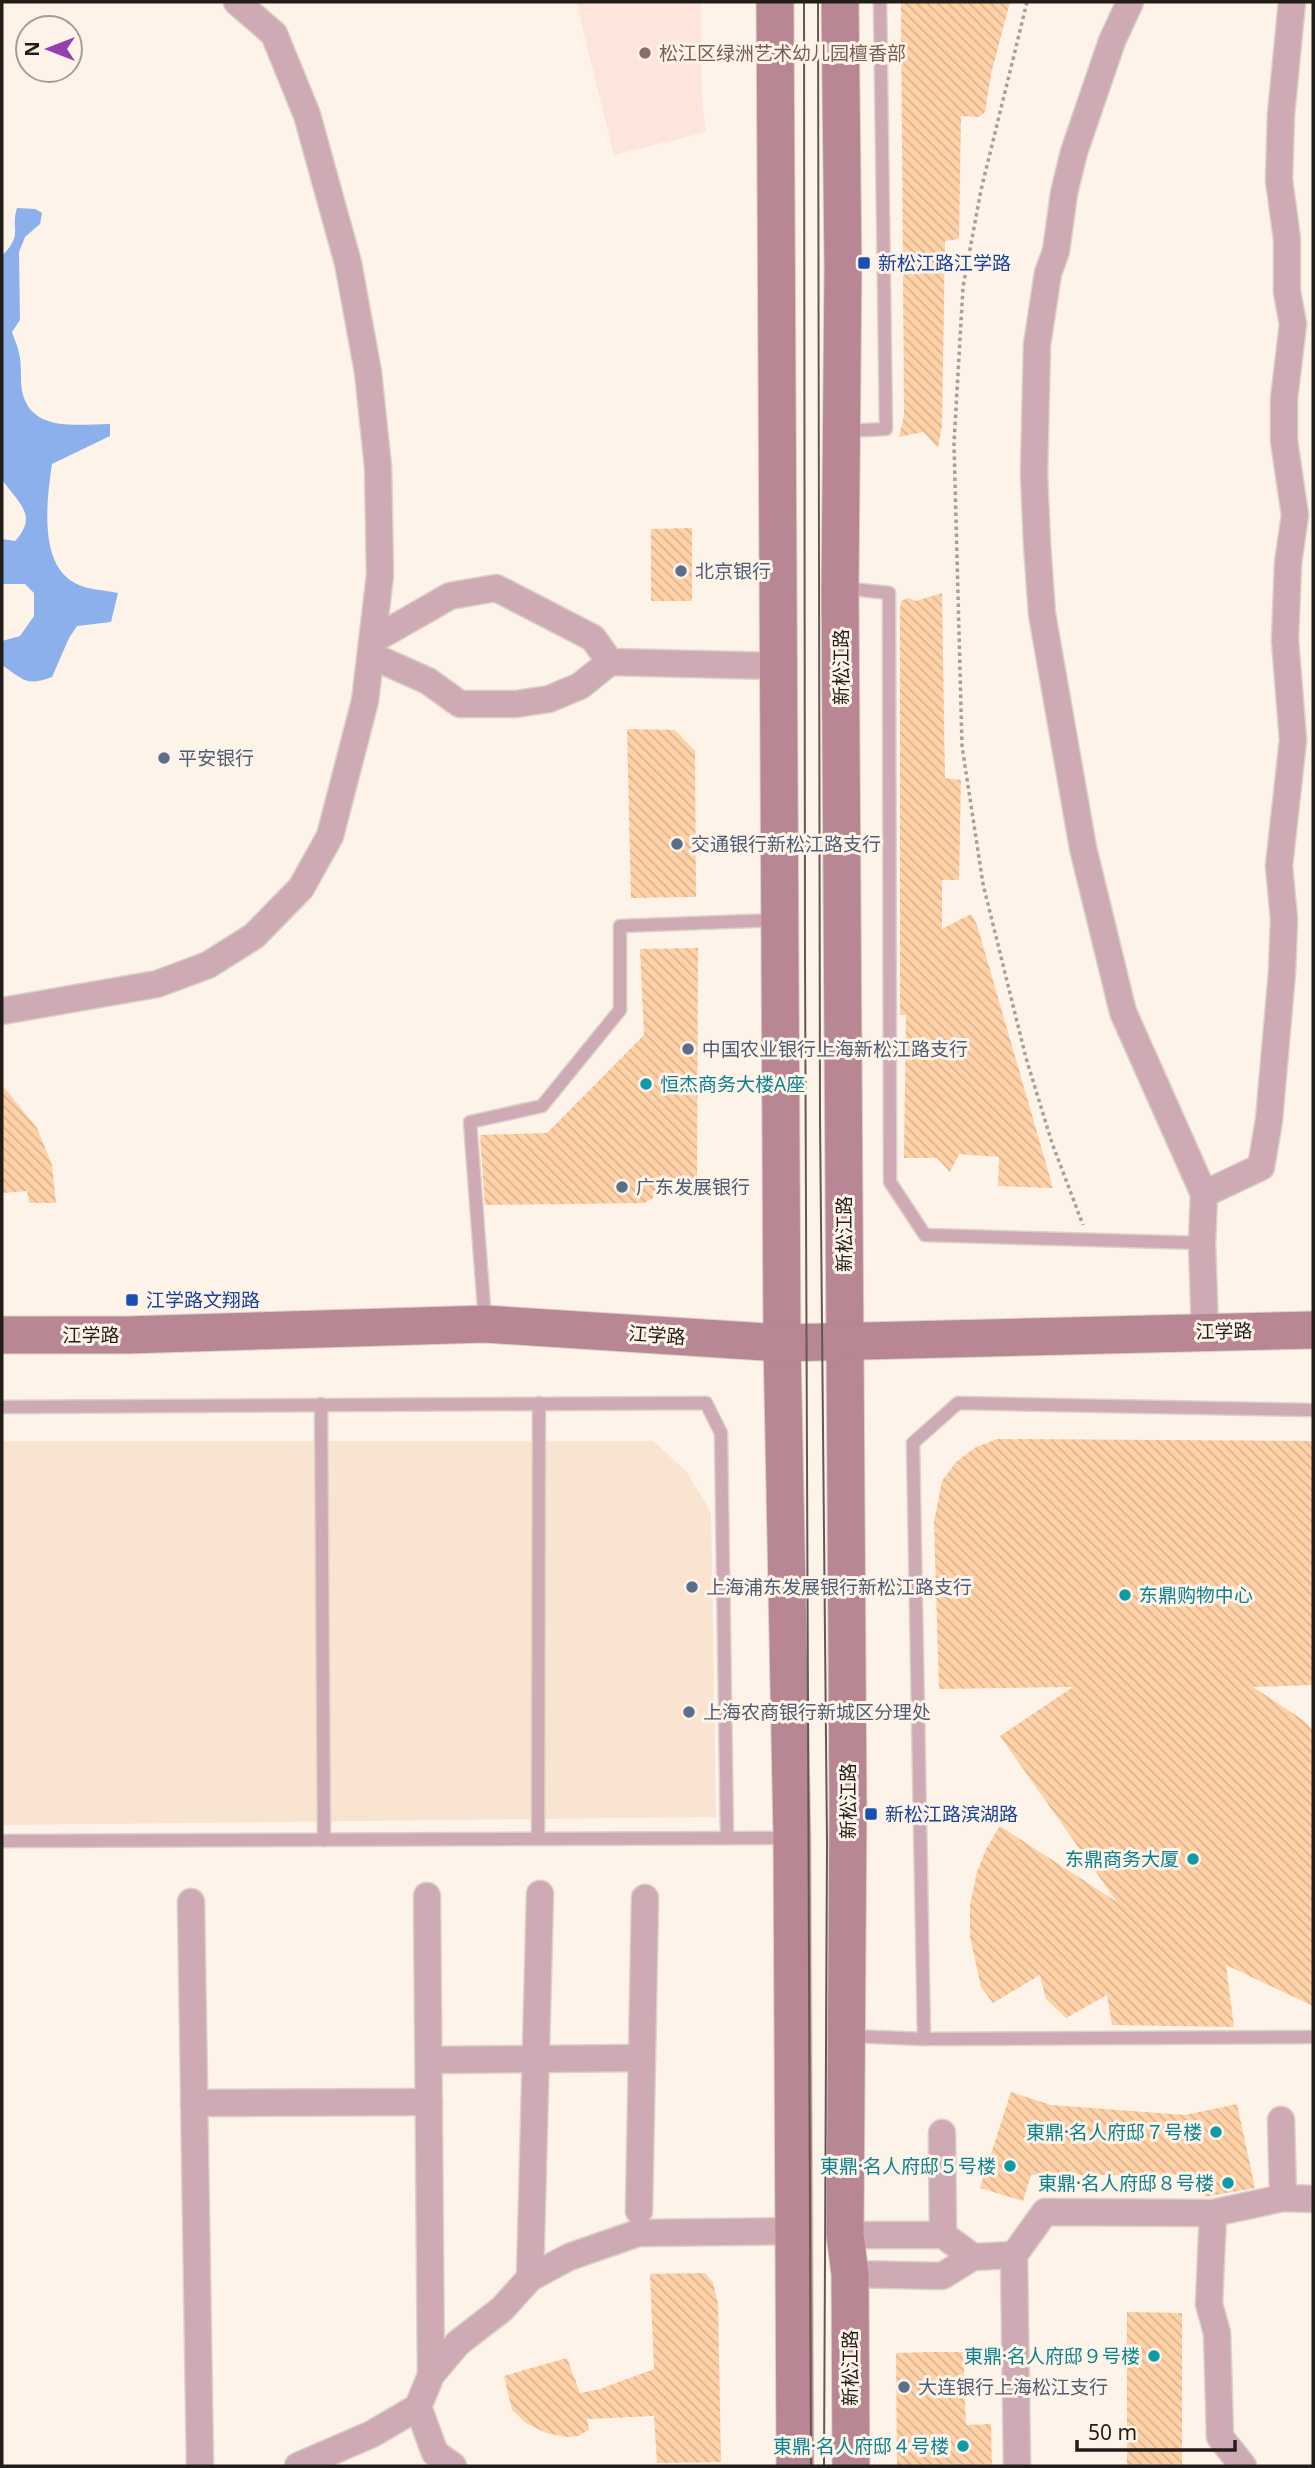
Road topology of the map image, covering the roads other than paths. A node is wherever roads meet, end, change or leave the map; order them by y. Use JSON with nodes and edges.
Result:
{"nodes":[{"id":1,"x":237,"y":2,"type":"edge"},
{"id":2,"x":775,"y":2,"type":"edge"},
{"id":3,"x":839,"y":2,"type":"edge"},
{"id":4,"x":880,"y":2,"type":"edge"},
{"id":5,"x":1130,"y":2,"type":"edge"},
{"id":6,"x":1292,"y":2,"type":"edge"},
{"id":7,"x":842,"y":431,"type":"junction"},
{"id":8,"x":840,"y":588,"type":"junction"},
{"id":9,"x":372,"y":648,"type":"junction"},
{"id":10,"x":610,"y":662,"type":"junction"},
{"id":11,"x":779,"y":666,"type":"junction"},
{"id":12,"x":779,"y":919,"type":"junction"},
{"id":13,"x":2,"y":1011,"type":"edge"},
{"id":14,"x":1204,"y":1194,"type":"junction"},
{"id":15,"x":1202,"y":1243,"type":"junction"},
{"id":16,"x":485,"y":1324,"type":"junction"},
{"id":17,"x":1313,"y":1330,"type":"edge"},
{"id":18,"x":1205,"y":1332,"type":"junction"},
{"id":19,"x":2,"y":1335,"type":"edge"},
{"id":20,"x":844,"y":1339,"type":"junction"},
{"id":21,"x":782,"y":1342,"type":"junction"},
{"id":22,"x":539,"y":1403,"type":"junction"},
{"id":23,"x":321,"y":1404,"type":"junction"},
{"id":24,"x":2,"y":1407,"type":"edge"},
{"id":25,"x":1313,"y":1410,"type":"edge"},
{"id":26,"x":727,"y":1837,"type":"junction"},
{"id":27,"x":792,"y":1838,"type":"junction"},
{"id":28,"x":538,"y":1839,"type":"junction"},
{"id":29,"x":324,"y":1840,"type":"junction"},
{"id":30,"x":2,"y":1842,"type":"edge"},
{"id":31,"x":540,"y":1894,"type":"dead end"},
{"id":32,"x":427,"y":1896,"type":"dead end"},
{"id":33,"x":645,"y":1898,"type":"dead end"},
{"id":34,"x":191,"y":1902,"type":"dead end"},
{"id":35,"x":846,"y":2036,"type":"junction"},
{"id":36,"x":1313,"y":2037,"type":"edge"},
{"id":37,"x":924,"y":2039,"type":"junction"},
{"id":38,"x":642,"y":2058,"type":"junction"},
{"id":39,"x":536,"y":2059,"type":"junction"},
{"id":40,"x":429,"y":2060,"type":"junction"},
{"id":41,"x":429,"y":2102,"type":"junction"},
{"id":42,"x":194,"y":2103,"type":"junction"},
{"id":43,"x":1281,"y":2120,"type":"dead end"},
{"id":44,"x":942,"y":2133,"type":"dead end"},
{"id":45,"x":1283,"y":2198,"type":"junction"},
{"id":46,"x":1313,"y":2199,"type":"edge"},
{"id":47,"x":639,"y":2211,"type":"dead end"},
{"id":48,"x":1213,"y":2214,"type":"junction"},
{"id":49,"x":795,"y":2231,"type":"junction"},
{"id":50,"x":845,"y":2235,"type":"junction"},
{"id":51,"x":943,"y":2235,"type":"junction"},
{"id":52,"x":1014,"y":2255,"type":"junction"},
{"id":53,"x":973,"y":2257,"type":"junction"},
{"id":54,"x":850,"y":2274,"type":"junction"},
{"id":55,"x":530,"y":2278,"type":"junction"},
{"id":56,"x":431,"y":2375,"type":"junction"},
{"id":57,"x":418,"y":2407,"type":"junction"},
{"id":58,"x":333,"y":2459,"type":"edge"},
{"id":59,"x":200,"y":2466,"type":"edge"},
{"id":60,"x":298,"y":2466,"type":"edge"},
{"id":61,"x":453,"y":2466,"type":"edge"},
{"id":62,"x":795,"y":2466,"type":"edge"},
{"id":63,"x":851,"y":2466,"type":"edge"},
{"id":64,"x":1017,"y":2466,"type":"edge"},
{"id":65,"x":1243,"y":2466,"type":"edge"}],
"edges":[{"from":1,"to":9,"type":"street"},
{"from":2,"to":11,"type":"main road"},
{"from":3,"to":7,"type":"main road","name":"新松江路"},
{"from":4,"to":7,"type":"lane"},
{"from":5,"to":14,"type":"street"},
{"from":6,"to":14,"type":"street"},
{"from":7,"to":8,"type":"main road","name":"新松江路"},
{"from":8,"to":15,"type":"lane"},
{"from":8,"to":20,"type":"main road","name":"新松江路"},
{"from":9,"to":10,"type":"street"},
{"from":9,"to":10,"type":"street"},
{"from":9,"to":13,"type":"street"},
{"from":10,"to":11,"type":"street"},
{"from":11,"to":12,"type":"main road"},
{"from":12,"to":16,"type":"lane"},
{"from":12,"to":21,"type":"main road"},
{"from":14,"to":15,"type":"street"},
{"from":15,"to":18,"type":"street"},
{"from":16,"to":19,"type":"main road","name":"江学路"},
{"from":16,"to":21,"type":"main road","name":"江学路"},
{"from":17,"to":18,"type":"main road","name":"江学路"},
{"from":18,"to":20,"type":"main road","name":"江学路"},
{"from":20,"to":21,"type":"main road","name":"江学路"},
{"from":20,"to":35,"type":"main road","name":"新松江路"},
{"from":21,"to":27,"type":"main road"},
{"from":22,"to":23,"type":"lane"},
{"from":22,"to":26,"type":"lane"},
{"from":22,"to":28,"type":"lane"},
{"from":23,"to":24,"type":"lane"},
{"from":23,"to":29,"type":"lane"},
{"from":25,"to":37,"type":"lane"},
{"from":26,"to":27,"type":"lane"},
{"from":26,"to":28,"type":"lane"},
{"from":27,"to":49,"type":"main road"},
{"from":28,"to":29,"type":"lane"},
{"from":29,"to":30,"type":"lane"},
{"from":31,"to":39,"type":"street"},
{"from":32,"to":40,"type":"street"},
{"from":33,"to":38,"type":"street"},
{"from":34,"to":42,"type":"street"},
{"from":35,"to":37,"type":"lane"},
{"from":35,"to":50,"type":"main road","name":"新松江路"},
{"from":36,"to":37,"type":"lane"},
{"from":38,"to":39,"type":"street"},
{"from":38,"to":47,"type":"street"},
{"from":39,"to":40,"type":"street"},
{"from":39,"to":55,"type":"street"},
{"from":40,"to":41,"type":"street"},
{"from":41,"to":42,"type":"street"},
{"from":41,"to":56,"type":"street"},
{"from":42,"to":59,"type":"street"},
{"from":43,"to":45,"type":"street"},
{"from":44,"to":51,"type":"street"},
{"from":45,"to":46,"type":"street"},
{"from":45,"to":48,"type":"street"},
{"from":48,"to":52,"type":"street"},
{"from":48,"to":65,"type":"street"},
{"from":49,"to":55,"type":"street"},
{"from":49,"to":62,"type":"main road"},
{"from":50,"to":51,"type":"street"},
{"from":50,"to":54,"type":"main road","name":"新松江路"},
{"from":51,"to":53,"type":"street"},
{"from":52,"to":53,"type":"street"},
{"from":52,"to":64,"type":"street"},
{"from":53,"to":54,"type":"street"},
{"from":54,"to":63,"type":"main road","name":"新松江路"},
{"from":55,"to":56,"type":"street"},
{"from":56,"to":57,"type":"street"},
{"from":57,"to":58,"type":"street"},
{"from":57,"to":61,"type":"street"},
{"from":58,"to":60,"type":"street"}]}
